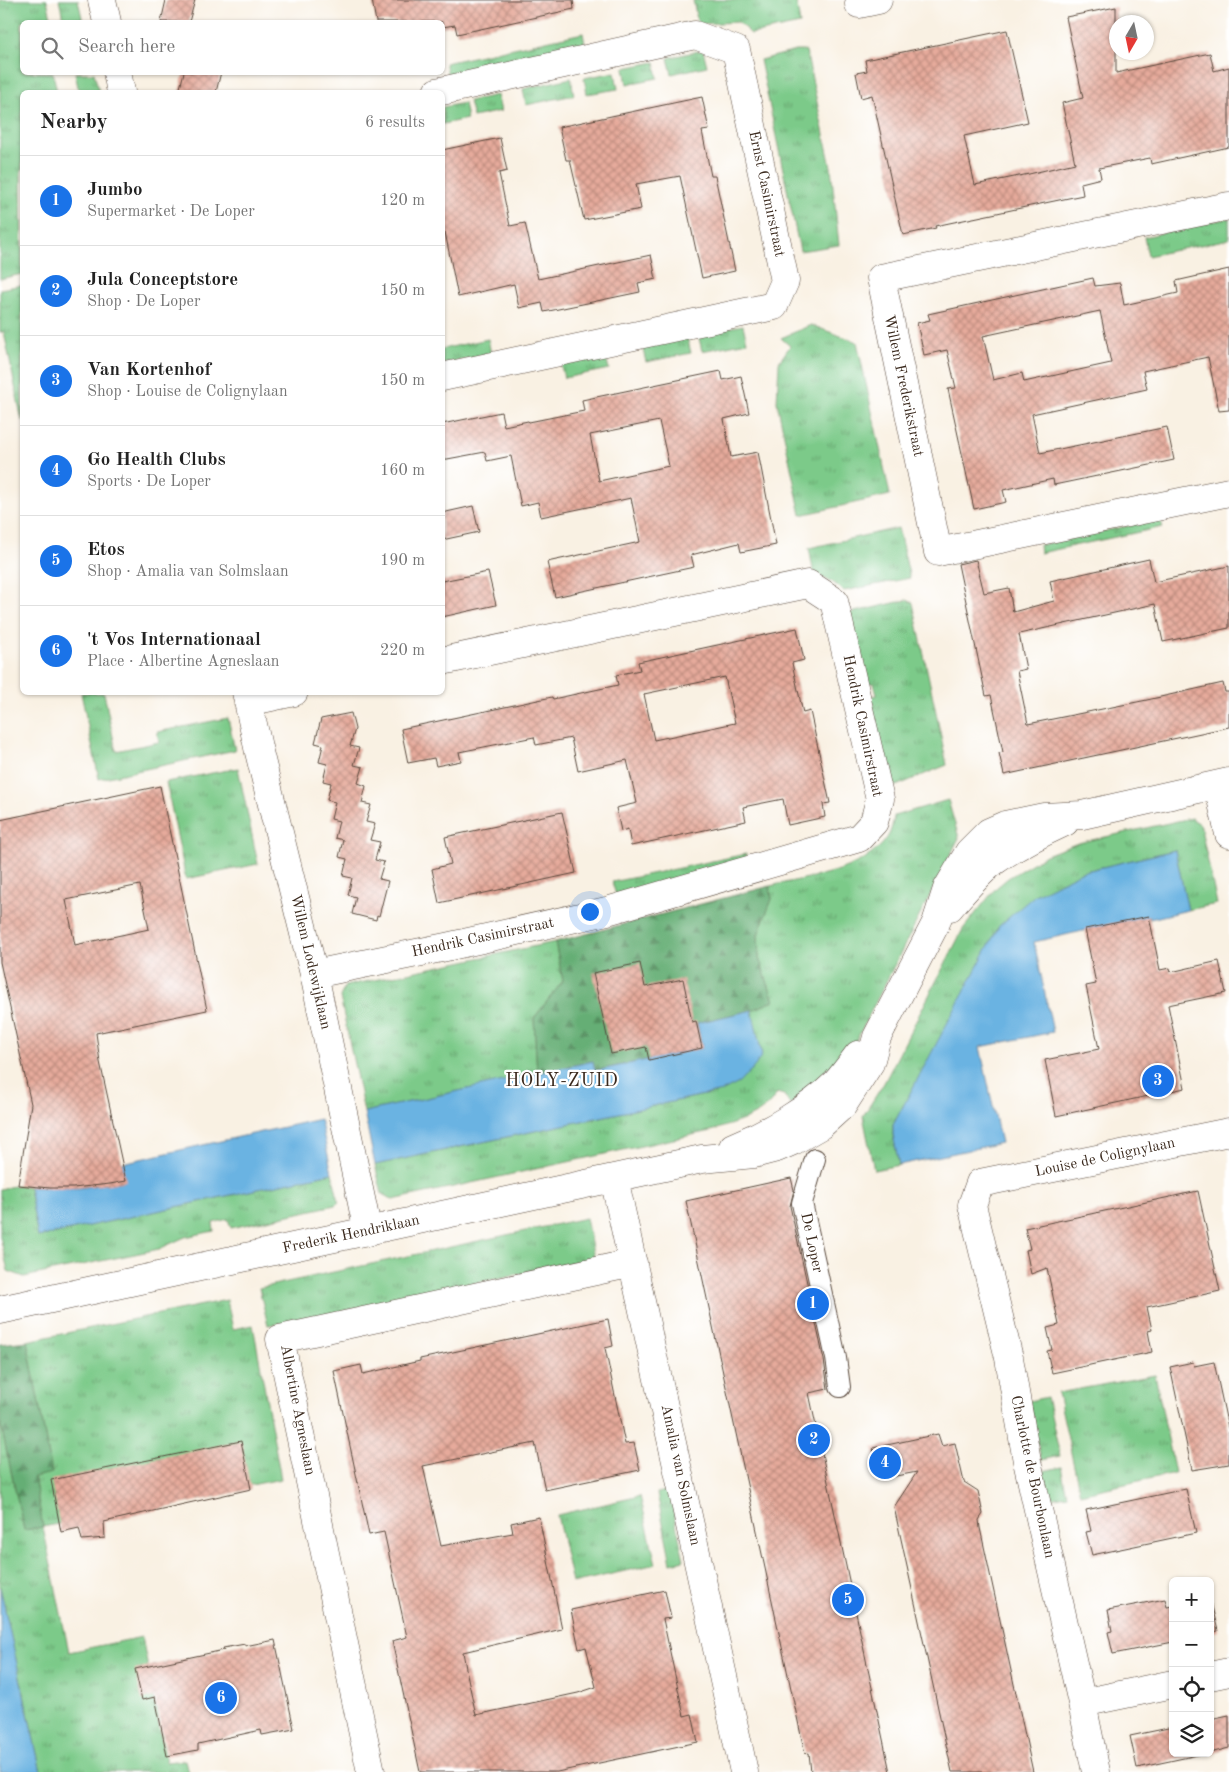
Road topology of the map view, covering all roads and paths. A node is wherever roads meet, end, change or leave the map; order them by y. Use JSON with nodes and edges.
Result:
{"nodes":[{"id":1,"x":102,"y":0,"type":"edge"},
{"id":2,"x":107,"y":20,"type":"edge"},
{"id":3,"x":118,"y":75,"type":"edge"},
{"id":4,"x":121,"y":90,"type":"edge"},
{"id":5,"x":445,"y":90,"type":"edge"},
{"id":6,"x":1229,"y":206,"type":"edge"},
{"id":7,"x":445,"y":376,"type":"edge"},
{"id":8,"x":1229,"y":492,"type":"edge"},
{"id":9,"x":445,"y":660,"type":"edge"},
{"id":10,"x":266,"y":695,"type":"edge"},
{"id":11,"x":247,"y":697,"type":"edge"},
{"id":12,"x":1223,"y":783,"type":"edge"},
{"id":13,"x":1229,"y":834,"type":"edge"},
{"id":14,"x":314,"y":974,"type":"junction"},
{"id":15,"x":1229,"y":1132,"type":"edge"},
{"id":16,"x":815,"y":1159,"type":"dead end"},
{"id":17,"x":614,"y":1178,"type":"junction"},
{"id":18,"x":980,"y":1183,"type":"joint"},
{"id":19,"x":368,"y":1232,"type":"junction"},
{"id":20,"x":633,"y":1263,"type":"junction"},
{"id":21,"x":0,"y":1310,"type":"edge"},
{"id":22,"x":840,"y":1386,"type":"dead end"},
{"id":23,"x":1229,"y":1672,"type":"edge"},
{"id":24,"x":1214,"y":1675,"type":"edge"},
{"id":25,"x":1169,"y":1685,"type":"edge"},
{"id":26,"x":1082,"y":1703,"type":"junction"},
{"id":27,"x":371,"y":1772,"type":"edge"},
{"id":28,"x":744,"y":1772,"type":"edge"},
{"id":29,"x":1096,"y":1772,"type":"edge"}],
"edges":[{"from":1,"to":2,"type":"street"},
{"from":3,"to":4,"type":"street"},
{"from":5,"to":7,"type":"street","name":"Ernst Casimirstraat"},
{"from":6,"to":8,"type":"street","name":"Willem Frederikstraat"},
{"from":9,"to":14,"type":"street","name":"Hendrik Casimirstraat"},
{"from":10,"to":11,"type":"street"},
{"from":11,"to":14,"type":"street","name":"Willem Lodewijklaan"},
{"from":12,"to":13,"type":"street"},
{"from":12,"to":17,"type":"street","name":"Frederik Hendriklaan"},
{"from":14,"to":19,"type":"street","name":"Willem Lodewijklaan"},
{"from":15,"to":18,"type":"street","name":"Louise de Colignylaan"},
{"from":16,"to":22,"type":"street","name":"De Loper"},
{"from":17,"to":19,"type":"street","name":"Frederik Hendriklaan"},
{"from":17,"to":20,"type":"street","name":"Amalia van Solmslaan"},
{"from":18,"to":26,"type":"street","name":"Charlotte de Bourbonlaan"},
{"from":19,"to":21,"type":"street","name":"Frederik Hendriklaan"},
{"from":20,"to":27,"type":"street","name":"Albertine Agneslaan"},
{"from":20,"to":28,"type":"street","name":"Amalia van Solmslaan"},
{"from":23,"to":24,"type":"street"},
{"from":25,"to":26,"type":"street"},
{"from":26,"to":29,"type":"street","name":"Charlotte de Bourbonlaan"}]}
